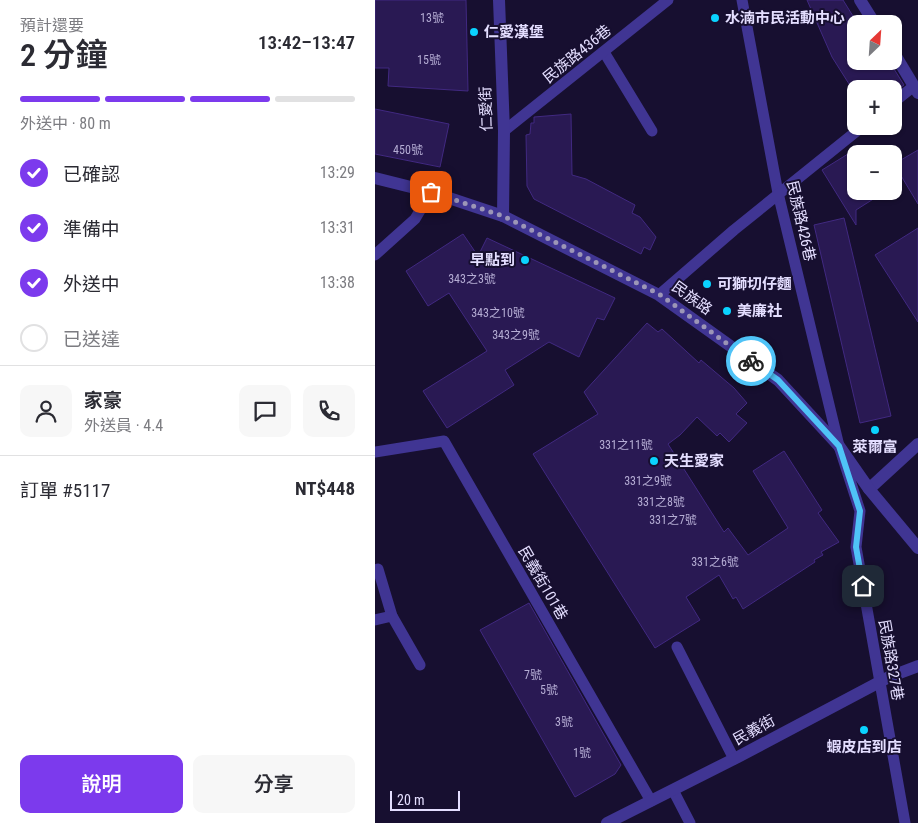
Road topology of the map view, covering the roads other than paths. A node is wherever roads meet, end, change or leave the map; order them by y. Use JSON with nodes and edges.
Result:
{"nodes":[{"id":1,"x":499,"y":0,"type":"edge"},
{"id":2,"x":668,"y":0,"type":"edge"},
{"id":3,"x":742,"y":0,"type":"edge"},
{"id":4,"x":860,"y":0,"type":"edge"},
{"id":5,"x":869,"y":15,"type":"edge"},
{"id":6,"x":604,"y":52,"type":"junction"},
{"id":7,"x":903,"y":68,"type":"edge"},
{"id":8,"x":916,"y":89,"type":"edge"},
{"id":9,"x":902,"y":97,"type":"edge"},
{"id":10,"x":504,"y":131,"type":"junction"},
{"id":11,"x":652,"y":131,"type":"dead end"},
{"id":12,"x":852,"y":135,"type":"edge"},
{"id":13,"x":375,"y":178,"type":"edge"},
{"id":14,"x":431,"y":192,"type":"junction"},
{"id":15,"x":778,"y":194,"type":"junction"},
{"id":16,"x":503,"y":216,"type":"junction"},
{"id":17,"x":375,"y":255,"type":"edge"},
{"id":18,"x":659,"y":294,"type":"junction"},
{"id":19,"x":918,"y":444,"type":"edge"},
{"id":20,"x":839,"y":446,"type":"junction"},
{"id":21,"x":375,"y":452,"type":"edge"},
{"id":22,"x":869,"y":489,"type":"junction"},
{"id":23,"x":918,"y":548,"type":"edge"},
{"id":24,"x":378,"y":569,"type":"dead end"},
{"id":25,"x":392,"y":616,"type":"junction"},
{"id":26,"x":375,"y":620,"type":"edge"},
{"id":27,"x":677,"y":647,"type":"dead end"},
{"id":28,"x":420,"y":666,"type":"dead end"},
{"id":29,"x":918,"y":666,"type":"edge"},
{"id":30,"x":880,"y":683,"type":"junction"},
{"id":31,"x":734,"y":759,"type":"junction"},
{"id":32,"x":673,"y":790,"type":"junction"},
{"id":33,"x":651,"y":801,"type":"junction"},
{"id":34,"x":607,"y":823,"type":"edge"},
{"id":35,"x":690,"y":823,"type":"edge"},
{"id":36,"x":905,"y":823,"type":"edge"}],
"edges":[{"from":1,"to":10,"type":"street","name":"仁愛街"},
{"from":2,"to":6,"type":"lane","name":"民族路436巷"},
{"from":3,"to":15,"type":"lane","name":"民族路426巷"},
{"from":4,"to":5,"type":"street"},
{"from":6,"to":10,"type":"lane","name":"民族路436巷"},
{"from":6,"to":11,"type":"lane"},
{"from":7,"to":8,"type":"street"},
{"from":8,"to":9,"type":"lane"},
{"from":10,"to":16,"type":"street","name":"仁愛街"},
{"from":12,"to":15,"type":"lane"},
{"from":13,"to":14,"type":"street","name":"民族路"},
{"from":14,"to":16,"type":"street","name":"民族路"},
{"from":14,"to":17,"type":"lane"},
{"from":15,"to":18,"type":"lane"},
{"from":15,"to":20,"type":"lane","name":"民族路426巷"},
{"from":16,"to":18,"type":"street","name":"民族路"},
{"from":18,"to":20,"type":"street","name":"民族路"},
{"from":19,"to":22,"type":"street"},
{"from":20,"to":22,"type":"street","name":"民族路"},
{"from":20,"to":30,"type":"lane","name":"民族路327巷"},
{"from":21,"to":33,"type":"lane","name":"民義街101巷"},
{"from":22,"to":23,"type":"street","name":"民族路"},
{"from":24,"to":25,"type":"lane"},
{"from":25,"to":26,"type":"lane"},
{"from":25,"to":28,"type":"lane"},
{"from":27,"to":31,"type":"lane"},
{"from":29,"to":30,"type":"street","name":"民義街"},
{"from":30,"to":31,"type":"street","name":"民義街"},
{"from":30,"to":36,"type":"lane","name":"民族路327巷"},
{"from":31,"to":32,"type":"street","name":"民義街"},
{"from":32,"to":33,"type":"street","name":"民義街"},
{"from":32,"to":35,"type":"lane"},
{"from":33,"to":34,"type":"street","name":"民義街"}]}
